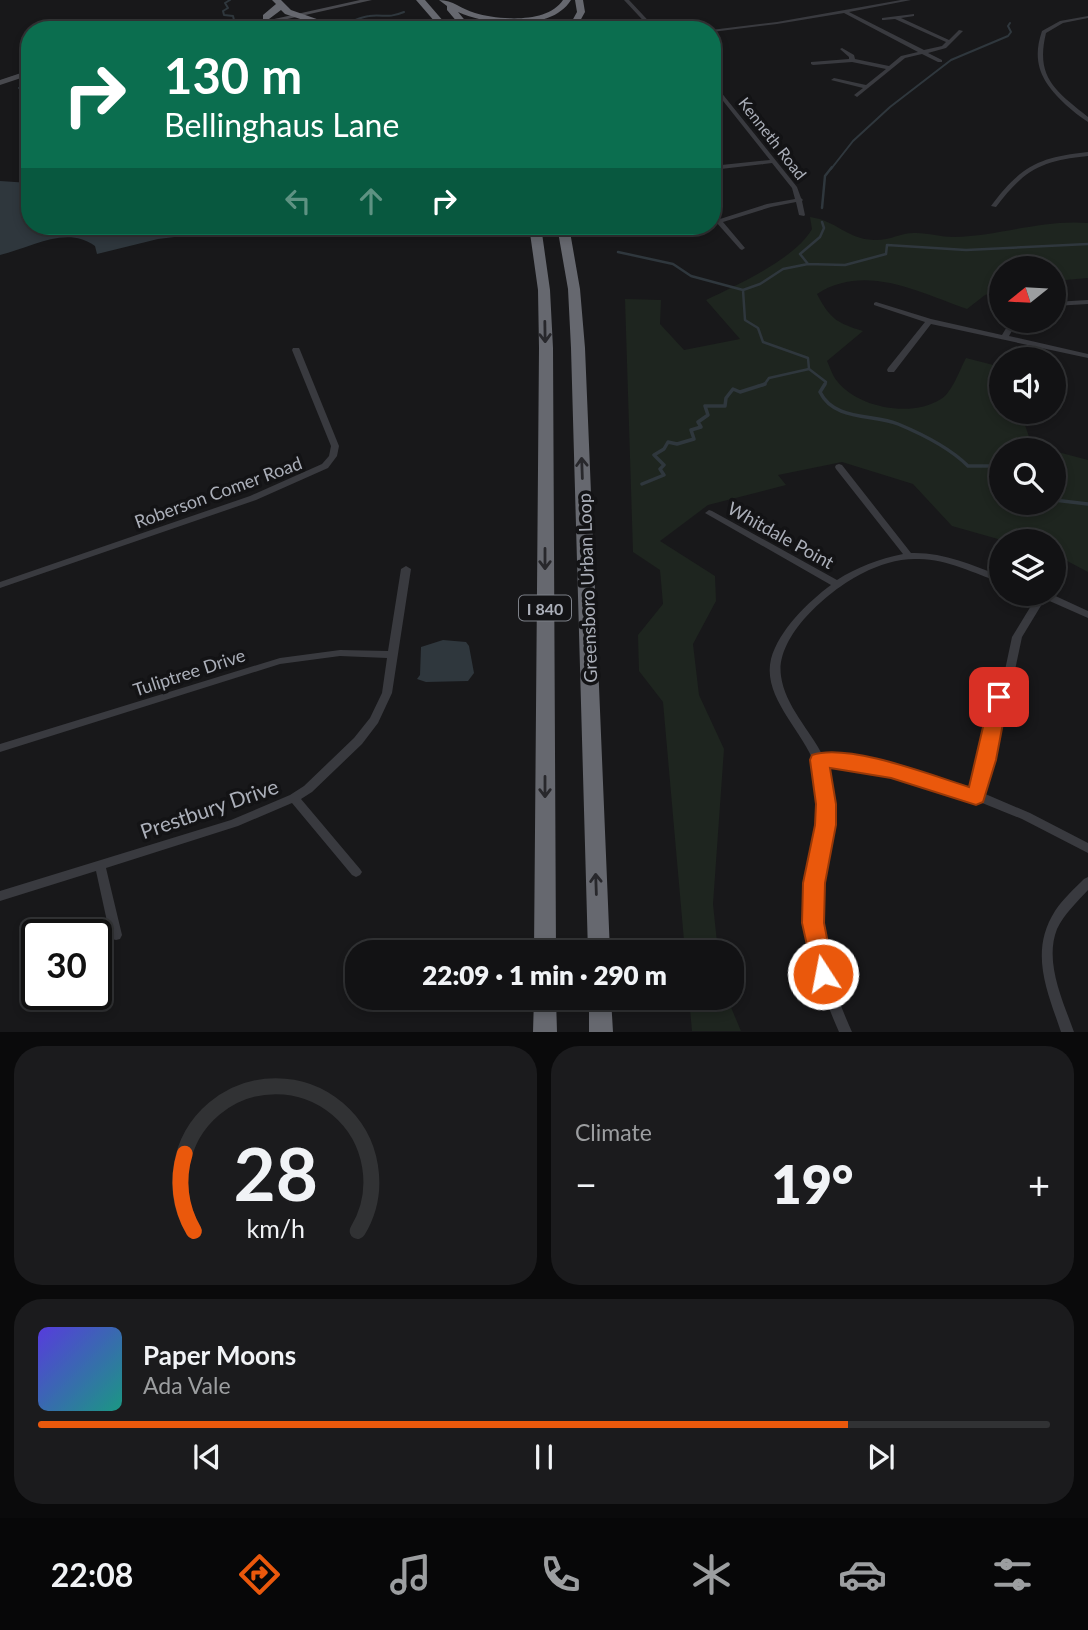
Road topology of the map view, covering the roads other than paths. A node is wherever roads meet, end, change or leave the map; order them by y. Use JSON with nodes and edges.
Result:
{"nodes":[{"id":1,"x":349,"y":0,"type":"edge"},
{"id":2,"x":369,"y":0,"type":"edge"},
{"id":3,"x":421,"y":0,"type":"edge"},
{"id":4,"x":443,"y":0,"type":"edge"},
{"id":5,"x":567,"y":0,"type":"edge"},
{"id":6,"x":579,"y":0,"type":"edge"},
{"id":7,"x":626,"y":0,"type":"edge"},
{"id":8,"x":909,"y":0,"type":"edge"},
{"id":9,"x":282,"y":2,"type":"edge"},
{"id":10,"x":845,"y":11,"type":"junction"},
{"id":11,"x":293,"y":13,"type":"junction"},
{"id":12,"x":912,"y":15,"type":"dead end"},
{"id":13,"x":266,"y":17,"type":"junction"},
{"id":14,"x":896,"y":17,"type":"junction"},
{"id":15,"x":1088,"y":17,"type":"edge"},
{"id":16,"x":884,"y":19,"type":"dead end"},
{"id":17,"x":248,"y":21,"type":"edge"},
{"id":18,"x":262,"y":21,"type":"edge"},
{"id":19,"x":317,"y":21,"type":"edge"},
{"id":20,"x":439,"y":21,"type":"edge"},
{"id":21,"x":461,"y":21,"type":"edge"},
{"id":22,"x":576,"y":21,"type":"edge"},
{"id":23,"x":646,"y":21,"type":"edge"},
{"id":24,"x":721,"y":30,"type":"edge"},
{"id":25,"x":961,"y":31,"type":"dead end"},
{"id":26,"x":949,"y":42,"type":"junction"},
{"id":27,"x":842,"y":49,"type":"dead end"},
{"id":28,"x":923,"y":52,"type":"junction"},
{"id":29,"x":852,"y":60,"type":"junction"},
{"id":30,"x":940,"y":61,"type":"dead end"},
{"id":31,"x":813,"y":62,"type":"dead end"},
{"id":32,"x":890,"y":68,"type":"junction"},
{"id":33,"x":21,"y":75,"type":"edge"},
{"id":34,"x":834,"y":80,"type":"dead end"},
{"id":35,"x":0,"y":83,"type":"edge"},
{"id":36,"x":867,"y":87,"type":"junction"},
{"id":37,"x":721,"y":94,"type":"edge"},
{"id":38,"x":857,"y":95,"type":"dead end"},
{"id":39,"x":1088,"y":120,"type":"edge"},
{"id":40,"x":1088,"y":155,"type":"edge"},
{"id":41,"x":774,"y":161,"type":"junction"},
{"id":42,"x":721,"y":167,"type":"edge"},
{"id":43,"x":800,"y":200,"type":"junction"},
{"id":44,"x":994,"y":206,"type":"dead end"},
{"id":45,"x":802,"y":215,"type":"dead end"},
{"id":46,"x":721,"y":220,"type":"edge"},
{"id":47,"x":721,"y":222,"type":"edge"},
{"id":48,"x":536,"y":235,"type":"edge"},
{"id":49,"x":565,"y":235,"type":"edge"},
{"id":50,"x":742,"y":248,"type":"dead end"},
{"id":51,"x":1088,"y":302,"type":"edge"},
{"id":52,"x":1066,"y":303,"type":"edge"},
{"id":53,"x":876,"y":304,"type":"dead end"},
{"id":54,"x":929,"y":320,"type":"junction"},
{"id":55,"x":1007,"y":333,"type":"edge"},
{"id":56,"x":1004,"y":338,"type":"junction"},
{"id":57,"x":296,"y":350,"type":"dead end"},
{"id":58,"x":1088,"y":356,"type":"edge"},
{"id":59,"x":891,"y":370,"type":"dead end"},
{"id":60,"x":839,"y":467,"type":"dead end"},
{"id":61,"x":709,"y":513,"type":"dead end"},
{"id":62,"x":909,"y":556,"type":"junction"},
{"id":63,"x":406,"y":569,"type":"dead end"},
{"id":64,"x":989,"y":575,"type":"edge"},
{"id":65,"x":837,"y":584,"type":"junction"},
{"id":66,"x":0,"y":585,"type":"edge"},
{"id":67,"x":1066,"y":605,"type":"edge"},
{"id":68,"x":1035,"y":606,"type":"edge"},
{"id":69,"x":1088,"y":615,"type":"edge"},
{"id":70,"x":393,"y":655,"type":"junction"},
{"id":71,"x":0,"y":748,"type":"edge"},
{"id":72,"x":819,"y":760,"type":"junction"},
{"id":73,"x":976,"y":797,"type":"junction"},
{"id":74,"x":294,"y":798,"type":"junction"},
{"id":75,"x":1088,"y":848,"type":"edge"},
{"id":76,"x":100,"y":865,"type":"junction"},
{"id":77,"x":356,"y":872,"type":"dead end"},
{"id":78,"x":1088,"y":882,"type":"edge"},
{"id":79,"x":0,"y":895,"type":"edge"},
{"id":80,"x":116,"y":935,"type":"dead end"},
{"id":81,"x":545,"y":940,"type":"edge"},
{"id":82,"x":599,"y":940,"type":"edge"},
{"id":83,"x":545,"y":1010,"type":"edge"},
{"id":84,"x":600,"y":1010,"type":"edge"},
{"id":85,"x":545,"y":1031,"type":"edge"},
{"id":86,"x":601,"y":1031,"type":"edge"},
{"id":87,"x":846,"y":1031,"type":"edge"},
{"id":88,"x":1068,"y":1031,"type":"edge"}],
"edges":[{"from":1,"to":11,"type":"main road"},
{"from":2,"to":11,"type":"main road"},
{"from":3,"to":20,"type":"highway"},
{"from":4,"to":5,"type":"highway"},
{"from":4,"to":21,"type":"highway"},
{"from":6,"to":22,"type":"highway"},
{"from":7,"to":23,"type":"street"},
{"from":8,"to":10,"type":"street"},
{"from":9,"to":11,"type":"highway"},
{"from":9,"to":13,"type":"highway"},
{"from":10,"to":24,"type":"street"},
{"from":10,"to":28,"type":"street"},
{"from":11,"to":13,"type":"main road"},
{"from":11,"to":18,"type":"main road"},
{"from":11,"to":19,"type":"highway"},
{"from":12,"to":14,"type":"street"},
{"from":13,"to":17,"type":"main road"},
{"from":14,"to":16,"type":"street"},
{"from":14,"to":26,"type":"street"},
{"from":15,"to":39,"type":"street"},
{"from":25,"to":26,"type":"street"},
{"from":26,"to":28,"type":"street"},
{"from":27,"to":29,"type":"street"},
{"from":28,"to":30,"type":"street"},
{"from":28,"to":32,"type":"street"},
{"from":29,"to":31,"type":"street"},
{"from":29,"to":32,"type":"street"},
{"from":32,"to":36,"type":"street"},
{"from":33,"to":35,"type":"main road"},
{"from":34,"to":36,"type":"street"},
{"from":36,"to":38,"type":"street"},
{"from":37,"to":41,"type":"street","name":"Kenneth Road"},
{"from":40,"to":44,"type":"street"},
{"from":41,"to":42,"type":"street"},
{"from":41,"to":43,"type":"street","name":"Kenneth Road"},
{"from":43,"to":45,"type":"street","name":"Kenneth Road"},
{"from":43,"to":46,"type":"street"},
{"from":47,"to":50,"type":"street"},
{"from":48,"to":81,"type":"highway","number":"I 840","one_way":true},
{"from":82,"to":49,"type":"highway","name":"Greensboro Urban Loop","number":"I 840","one_way":true},
{"from":51,"to":52,"type":"street"},
{"from":53,"to":54,"type":"street"},
{"from":54,"to":56,"type":"street"},
{"from":54,"to":59,"type":"street"},
{"from":55,"to":56,"type":"street"},
{"from":56,"to":58,"type":"street"},
{"from":57,"to":66,"type":"street","name":"Roberson Comer Road"},
{"from":60,"to":62,"type":"street"},
{"from":61,"to":65,"type":"street","name":"Whitdale Point"},
{"from":62,"to":64,"type":"street"},
{"from":62,"to":65,"type":"street"},
{"from":63,"to":70,"type":"street","name":"Prestbury Drive"},
{"from":65,"to":72,"type":"street"},
{"from":67,"to":69,"type":"street"},
{"from":68,"to":73,"type":"street"},
{"from":70,"to":71,"type":"street","name":"Tuliptree Drive"},
{"from":70,"to":74,"type":"street","name":"Prestbury Drive"},
{"from":72,"to":73,"type":"street"},
{"from":72,"to":87,"type":"street"},
{"from":73,"to":75,"type":"street"},
{"from":74,"to":76,"type":"street","name":"Prestbury Drive"},
{"from":74,"to":77,"type":"street"},
{"from":76,"to":79,"type":"street","name":"Prestbury Drive"},
{"from":76,"to":80,"type":"street"},
{"from":78,"to":88,"type":"street"},
{"from":83,"to":85,"type":"highway"},
{"from":84,"to":86,"type":"highway"}]}
